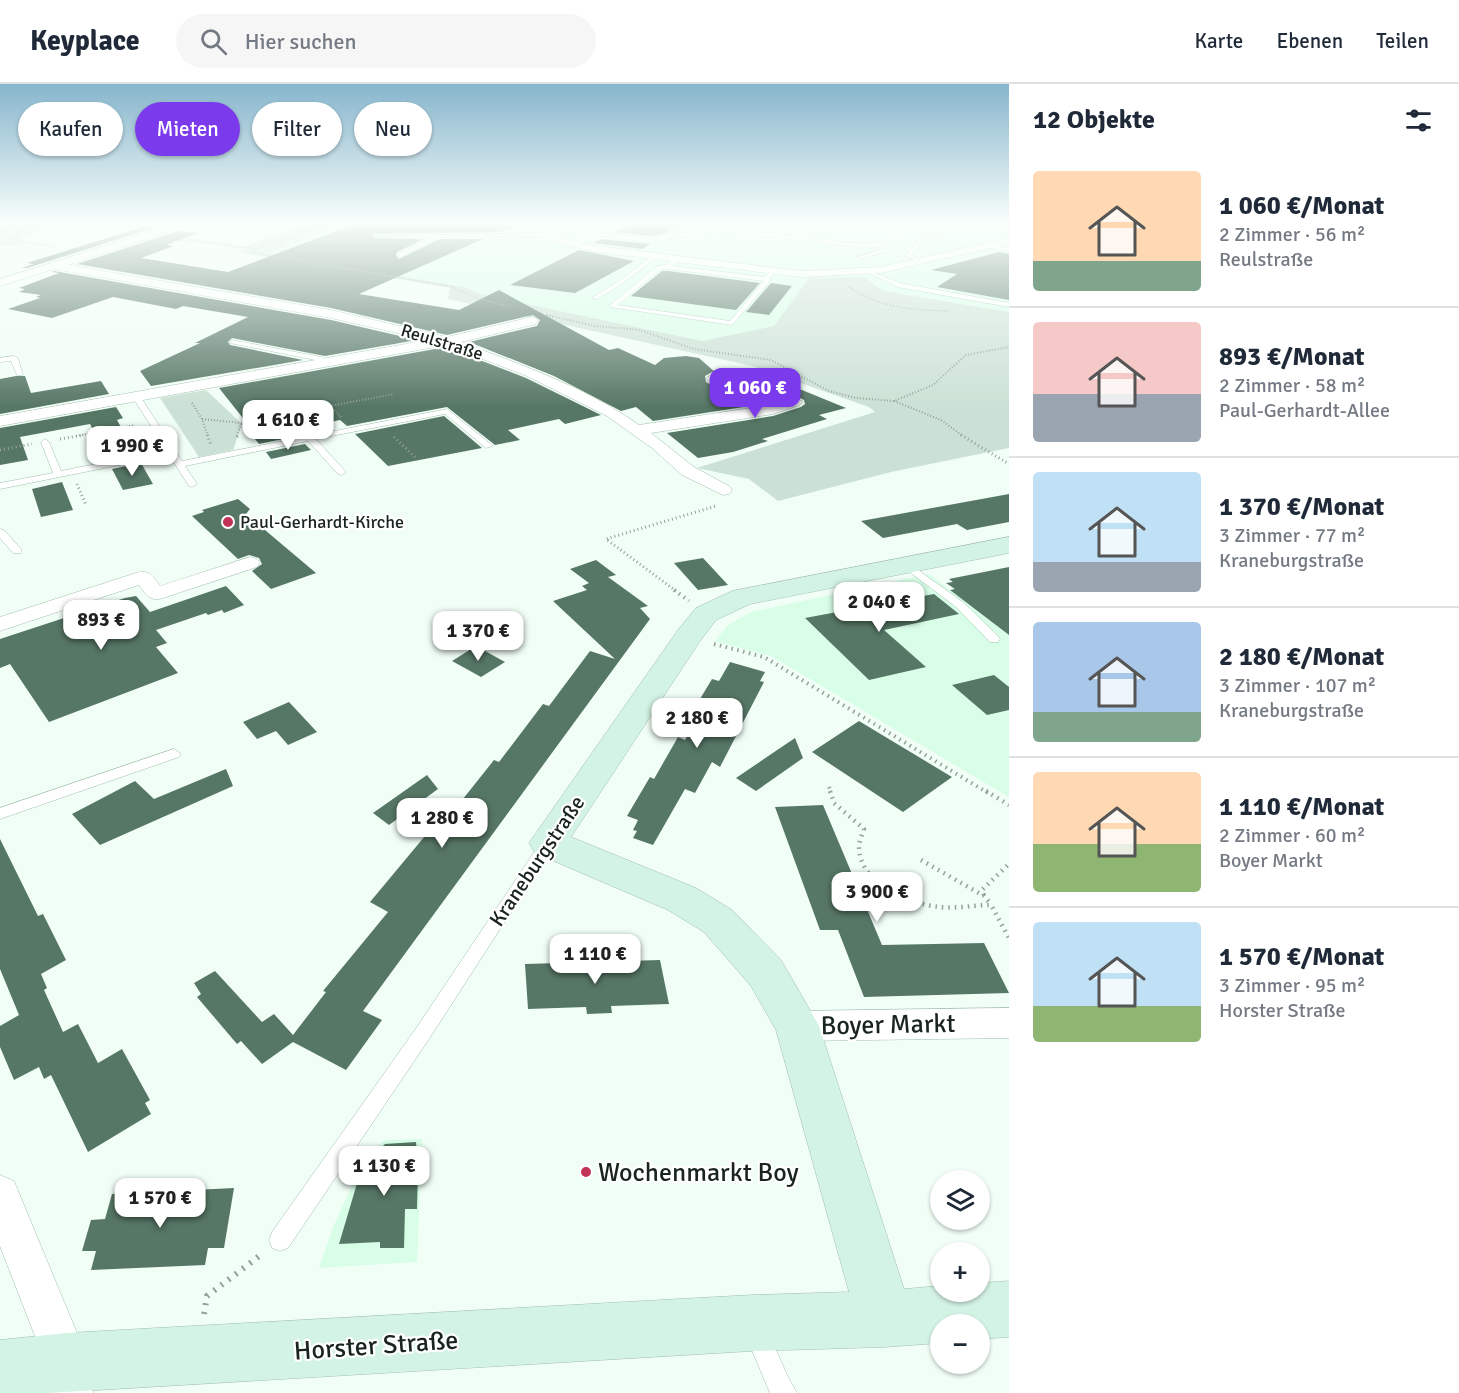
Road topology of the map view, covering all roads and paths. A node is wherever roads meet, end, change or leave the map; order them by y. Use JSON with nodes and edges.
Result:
{"nodes":[{"id":1,"x":164,"y":285,"type":"edge"},
{"id":2,"x":445,"y":285,"type":"edge"},
{"id":3,"x":616,"y":285,"type":"edge"},
{"id":4,"x":638,"y":285,"type":"edge"},
{"id":5,"x":764,"y":285,"type":"edge"},
{"id":6,"x":898,"y":285,"type":"edge"},
{"id":7,"x":595,"y":298,"type":"dead end"},
{"id":8,"x":1009,"y":305,"type":"edge"},
{"id":9,"x":514,"y":308,"type":"dead end"},
{"id":10,"x":538,"y":318,"type":"joint"},
{"id":11,"x":447,"y":341,"type":"junction"},
{"id":12,"x":232,"y":342,"type":"dead end"},
{"id":13,"x":1009,"y":347,"type":"edge"},
{"id":14,"x":0,"y":360,"type":"edge"},
{"id":15,"x":327,"y":363,"type":"junction"},
{"id":16,"x":20,"y":373,"type":"dead end"},
{"id":17,"x":713,"y":378,"type":"dead end"},
{"id":18,"x":204,"y":385,"type":"junction"},
{"id":19,"x":394,"y":394,"type":"dead end"},
{"id":20,"x":136,"y":396,"type":"junction"},
{"id":21,"x":894,"y":401,"type":"junction"},
{"id":22,"x":795,"y":402,"type":"dead end"},
{"id":23,"x":330,"y":406,"type":"junction"},
{"id":24,"x":773,"y":409,"type":"junction"},
{"id":25,"x":202,"y":419,"type":"junction"},
{"id":26,"x":0,"y":421,"type":"edge"},
{"id":27,"x":151,"y":422,"type":"junction"},
{"id":28,"x":242,"y":423,"type":"junction"},
{"id":29,"x":380,"y":424,"type":"junction"},
{"id":30,"x":354,"y":430,"type":"junction"},
{"id":31,"x":637,"y":430,"type":"junction"},
{"id":32,"x":310,"y":438,"type":"junction"},
{"id":33,"x":45,"y":442,"type":"junction"},
{"id":34,"x":489,"y":446,"type":"dead end"},
{"id":35,"x":213,"y":448,"type":"dead end"},
{"id":36,"x":0,"y":450,"type":"edge"},
{"id":37,"x":171,"y":452,"type":"junction"},
{"id":38,"x":230,"y":455,"type":"junction"},
{"id":39,"x":415,"y":457,"type":"dead end"},
{"id":40,"x":179,"y":464,"type":"junction"},
{"id":41,"x":1009,"y":464,"type":"edge"},
{"id":42,"x":72,"y":472,"type":"junction"},
{"id":43,"x":341,"y":472,"type":"dead end"},
{"id":44,"x":58,"y":475,"type":"junction"},
{"id":45,"x":192,"y":484,"type":"dead end"},
{"id":46,"x":0,"y":486,"type":"edge"},
{"id":47,"x":723,"y":490,"type":"joint"},
{"id":48,"x":86,"y":505,"type":"dead end"},
{"id":49,"x":0,"y":532,"type":"edge"},
{"id":50,"x":1009,"y":545,"type":"edge"},
{"id":51,"x":17,"y":551,"type":"dead end"},
{"id":52,"x":250,"y":563,"type":"dead end"},
{"id":53,"x":908,"y":565,"type":"junction"},
{"id":54,"x":0,"y":624,"type":"edge"},
{"id":55,"x":697,"y":625,"type":"junction"},
{"id":56,"x":993,"y":639,"type":"dead end"},
{"id":57,"x":174,"y":754,"type":"dead end"},
{"id":58,"x":830,"y":787,"type":"dead end"},
{"id":59,"x":1009,"y":805,"type":"edge"},
{"id":60,"x":0,"y":814,"type":"edge"},
{"id":61,"x":549,"y":843,"type":"junction"},
{"id":62,"x":921,"y":860,"type":"dead end"},
{"id":63,"x":1009,"y":864,"type":"edge"},
{"id":64,"x":984,"y":896,"type":"junction"},
{"id":65,"x":991,"y":905,"type":"junction"},
{"id":66,"x":1009,"y":938,"type":"edge"},
{"id":67,"x":1009,"y":1023,"type":"edge"},
{"id":68,"x":797,"y":1026,"type":"junction"},
{"id":69,"x":0,"y":1195,"type":"edge"},
{"id":70,"x":280,"y":1240,"type":"joint"},
{"id":71,"x":1009,"y":1309,"type":"edge"},
{"id":72,"x":885,"y":1319,"type":"junction"},
{"id":73,"x":752,"y":1323,"type":"junction"},
{"id":74,"x":196,"y":1356,"type":"junction"},
{"id":75,"x":0,"y":1369,"type":"edge"},
{"id":76,"x":69,"y":1378,"type":"edge"},
{"id":77,"x":786,"y":1393,"type":"edge"}],
"edges":[{"from":1,"to":11,"type":"street","name":"Reulstraße"},
{"from":2,"to":9,"type":"path"},
{"from":3,"to":7,"type":"lane"},
{"from":4,"to":5,"type":"lane"},
{"from":6,"to":8,"type":"lane"},
{"from":10,"to":11,"type":"street"},
{"from":10,"to":21,"type":"path"},
{"from":11,"to":15,"type":"street"},
{"from":11,"to":31,"type":"street","name":"Reulstraße"},
{"from":12,"to":15,"type":"lane"},
{"from":13,"to":21,"type":"path"},
{"from":14,"to":16,"type":"lane"},
{"from":15,"to":18,"type":"street"},
{"from":17,"to":24,"type":"street"},
{"from":18,"to":20,"type":"street"},
{"from":18,"to":25,"type":"path"},
{"from":19,"to":23,"type":"path"},
{"from":20,"to":26,"type":"street"},
{"from":20,"to":27,"type":"lane"},
{"from":21,"to":41,"type":"path"},
{"from":22,"to":24,"type":"street"},
{"from":23,"to":28,"type":"path"},
{"from":23,"to":30,"type":"path"},
{"from":24,"to":31,"type":"street"},
{"from":25,"to":28,"type":"path"},
{"from":25,"to":35,"type":"path"},
{"from":27,"to":33,"type":"path"},
{"from":27,"to":37,"type":"lane"},
{"from":28,"to":38,"type":"path"},
{"from":29,"to":30,"type":"lane"},
{"from":29,"to":34,"type":"lane"},
{"from":29,"to":39,"type":"path"},
{"from":30,"to":32,"type":"lane"},
{"from":31,"to":47,"type":"street","name":"Reulstraße"},
{"from":32,"to":38,"type":"lane"},
{"from":32,"to":43,"type":"lane"},
{"from":33,"to":36,"type":"path"},
{"from":33,"to":44,"type":"lane"},
{"from":37,"to":40,"type":"lane"},
{"from":37,"to":42,"type":"lane"},
{"from":38,"to":40,"type":"lane"},
{"from":40,"to":45,"type":"lane"},
{"from":42,"to":44,"type":"lane"},
{"from":42,"to":48,"type":"path"},
{"from":44,"to":46,"type":"lane"},
{"from":47,"to":55,"type":"path"},
{"from":49,"to":51,"type":"lane"},
{"from":50,"to":53,"type":"street"},
{"from":52,"to":54,"type":"street"},
{"from":53,"to":55,"type":"street"},
{"from":53,"to":56,"type":"lane"},
{"from":55,"to":59,"type":"path"},
{"from":55,"to":61,"type":"street","name":"Kraneburgstraße"},
{"from":57,"to":60,"type":"lane"},
{"from":58,"to":65,"type":"path"},
{"from":61,"to":68,"type":"street","name":"Boyer Markt"},
{"from":61,"to":70,"type":"lane","name":"Kraneburgstraße"},
{"from":62,"to":64,"type":"path"},
{"from":63,"to":64,"type":"path"},
{"from":64,"to":65,"type":"path"},
{"from":65,"to":66,"type":"path"},
{"from":67,"to":68,"type":"street","name":"Boyer Markt"},
{"from":68,"to":72,"type":"street"},
{"from":69,"to":76,"type":"street"},
{"from":70,"to":74,"type":"path"},
{"from":71,"to":72,"type":"street","name":"Horster Straße"},
{"from":72,"to":73,"type":"street","name":"Horster Straße"},
{"from":73,"to":74,"type":"street","name":"Horster Straße"},
{"from":73,"to":77,"type":"lane"},
{"from":74,"to":76,"type":"street","name":"Horster Straße"},
{"from":75,"to":76,"type":"street","name":"Horster Straße"}]}
